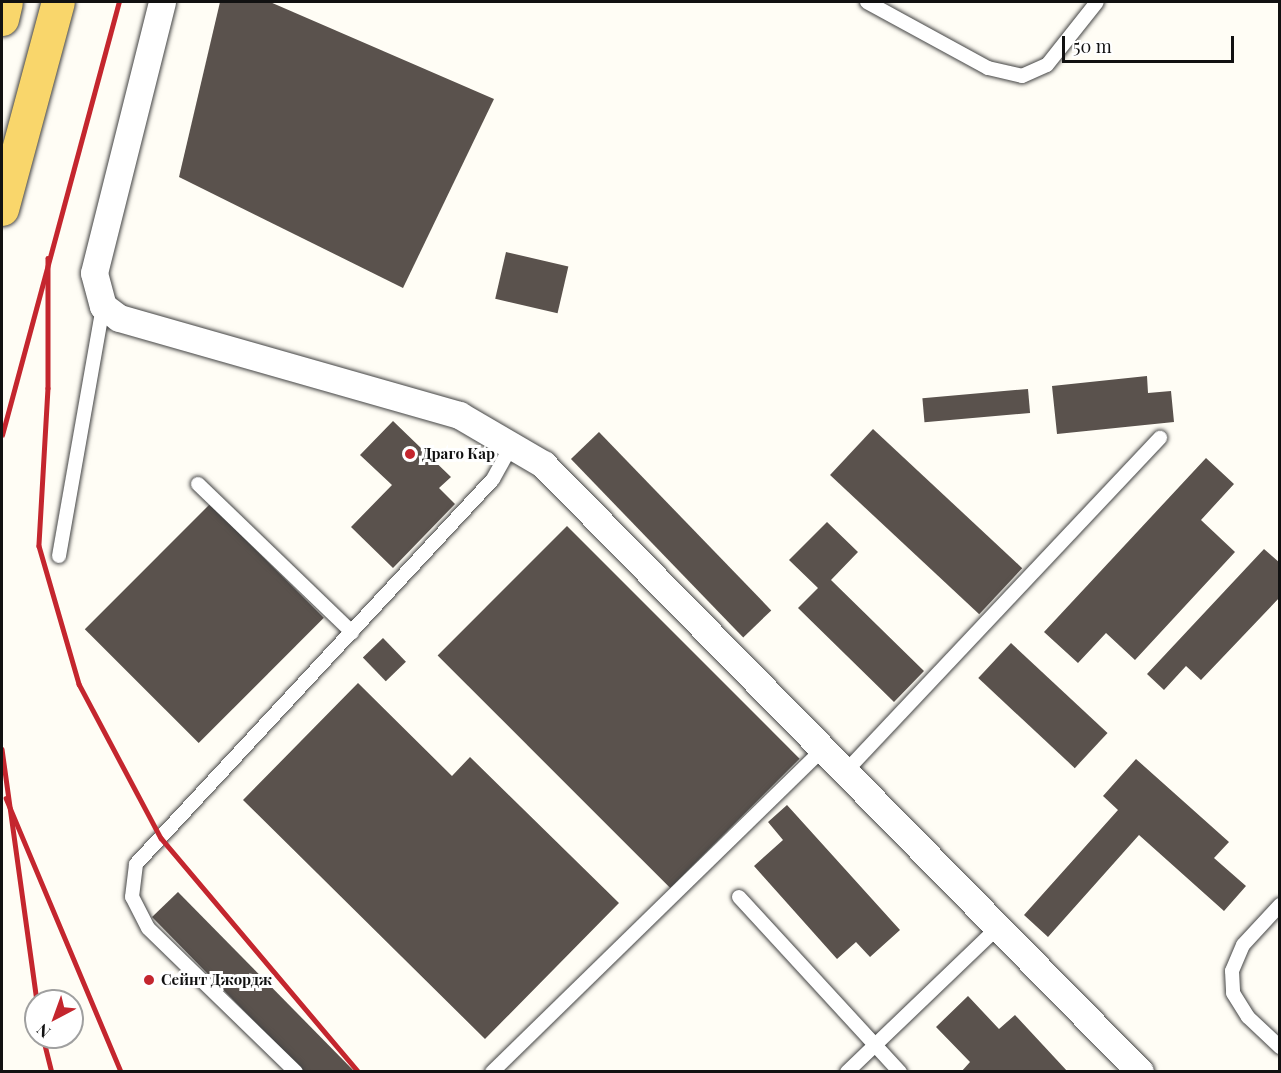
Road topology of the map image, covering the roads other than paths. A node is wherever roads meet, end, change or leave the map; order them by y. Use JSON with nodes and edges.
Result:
{"nodes":[{"id":1,"x":6,"y":2,"type":"edge"},
{"id":2,"x":58,"y":2,"type":"edge"},
{"id":3,"x":162,"y":2,"type":"edge"},
{"id":4,"x":867,"y":2,"type":"edge"},
{"id":5,"x":1097,"y":2,"type":"edge"},
{"id":6,"x":2,"y":19,"type":"edge"},
{"id":7,"x":2,"y":209,"type":"edge"},
{"id":8,"x":103,"y":306,"type":"junction"},
{"id":9,"x":1160,"y":438,"type":"dead end"},
{"id":10,"x":512,"y":446,"type":"junction"},
{"id":11,"x":198,"y":484,"type":"dead end"},
{"id":12,"x":59,"y":556,"type":"dead end"},
{"id":13,"x":352,"y":632,"type":"junction"},
{"id":14,"x":823,"y":749,"type":"junction"},
{"id":15,"x":846,"y":771,"type":"junction"},
{"id":16,"x":739,"y":897,"type":"dead end"},
{"id":17,"x":1280,"y":905,"type":"edge"},
{"id":18,"x":998,"y":927,"type":"junction"},
{"id":19,"x":874,"y":1044,"type":"junction"},
{"id":20,"x":1280,"y":1047,"type":"edge"},
{"id":21,"x":296,"y":1071,"type":"edge"},
{"id":22,"x":492,"y":1071,"type":"edge"},
{"id":23,"x":847,"y":1071,"type":"edge"},
{"id":24,"x":900,"y":1071,"type":"edge"},
{"id":25,"x":1140,"y":1071,"type":"edge"}],
"edges":[{"from":1,"to":6,"type":"main road"},
{"from":2,"to":7,"type":"main road"},
{"from":3,"to":8,"type":"street"},
{"from":4,"to":5,"type":"lane"},
{"from":8,"to":10,"type":"street"},
{"from":8,"to":12,"type":"lane"},
{"from":9,"to":15,"type":"lane"},
{"from":10,"to":13,"type":"lane"},
{"from":10,"to":14,"type":"street"},
{"from":11,"to":13,"type":"lane"},
{"from":13,"to":21,"type":"lane"},
{"from":14,"to":15,"type":"street"},
{"from":14,"to":22,"type":"lane"},
{"from":15,"to":18,"type":"street"},
{"from":16,"to":19,"type":"lane"},
{"from":17,"to":20,"type":"lane"},
{"from":18,"to":19,"type":"lane"},
{"from":18,"to":25,"type":"street"},
{"from":19,"to":23,"type":"lane"},
{"from":19,"to":24,"type":"lane"}]}
